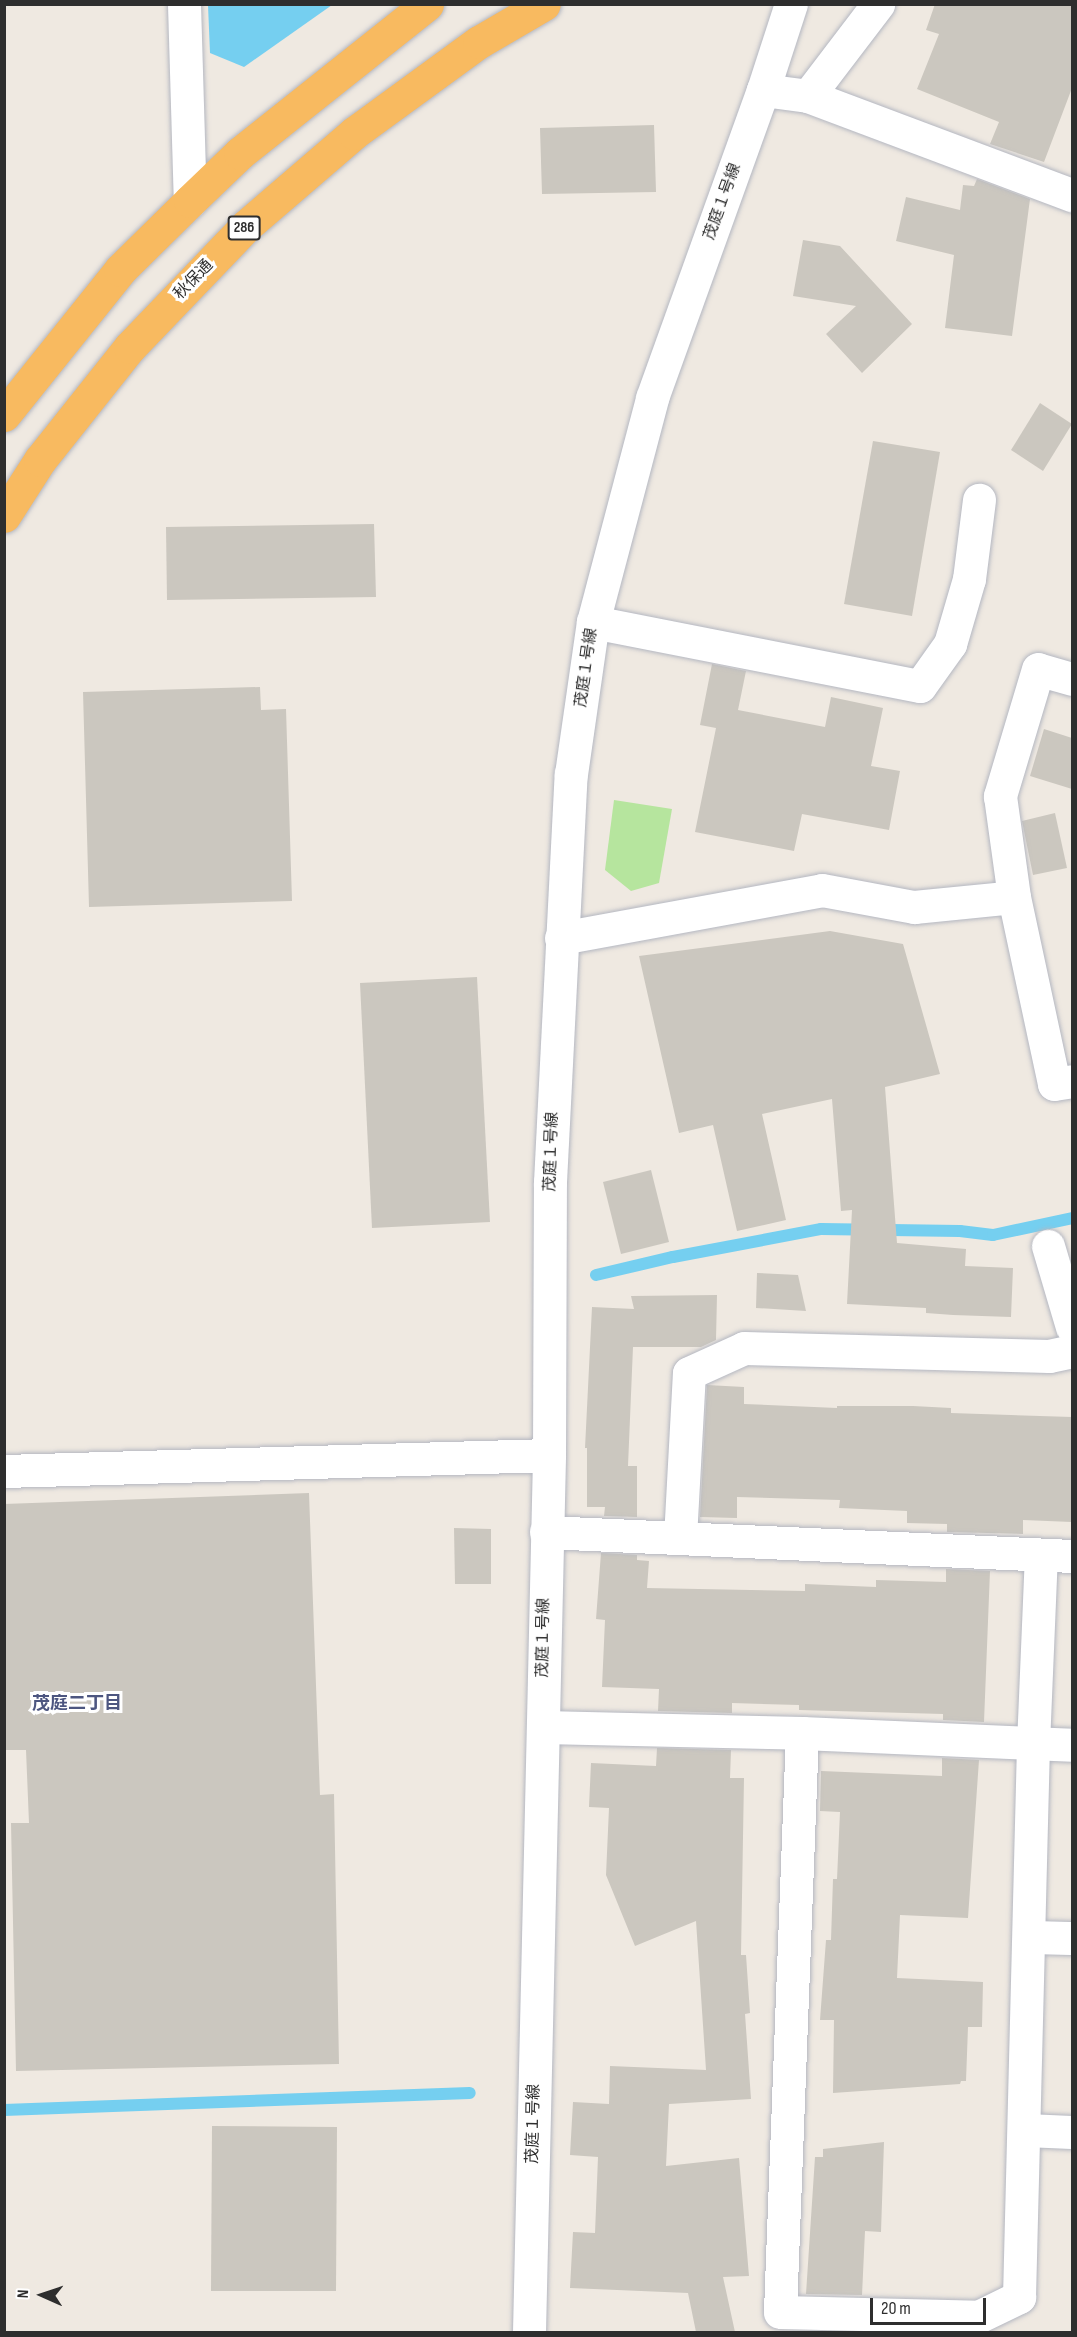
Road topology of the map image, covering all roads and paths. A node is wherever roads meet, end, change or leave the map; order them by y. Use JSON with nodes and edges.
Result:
{"nodes":[{"id":1,"x":184,"y":4,"type":"edge"},
{"id":2,"x":428,"y":4,"type":"edge"},
{"id":3,"x":544,"y":4,"type":"edge"},
{"id":4,"x":791,"y":4,"type":"edge"},
{"id":5,"x":878,"y":4,"type":"edge"},
{"id":6,"x":763,"y":90,"type":"junction"},
{"id":7,"x":808,"y":96,"type":"junction"},
{"id":8,"x":1072,"y":195,"type":"edge"},
{"id":9,"x":190,"y":201,"type":"junction"},
{"id":10,"x":4,"y":415,"type":"edge"},
{"id":11,"x":979,"y":500,"type":"dead end"},
{"id":12,"x":4,"y":516,"type":"edge"},
{"id":13,"x":593,"y":622,"type":"junction"},
{"id":14,"x":1072,"y":679,"type":"edge"},
{"id":15,"x":1014,"y":897,"type":"junction"},
{"id":16,"x":561,"y":938,"type":"junction"},
{"id":17,"x":1072,"y":1081,"type":"edge"},
{"id":18,"x":1048,"y":1246,"type":"dead end"},
{"id":19,"x":1072,"y":1327,"type":"edge"},
{"id":20,"x":1072,"y":1351,"type":"edge"},
{"id":21,"x":549,"y":1455,"type":"junction"},
{"id":22,"x":4,"y":1471,"type":"edge"},
{"id":23,"x":546,"y":1532,"type":"junction"},
{"id":24,"x":680,"y":1538,"type":"junction"},
{"id":25,"x":1057,"y":1556,"type":"edge"},
{"id":26,"x":543,"y":1727,"type":"junction"},
{"id":27,"x":802,"y":1733,"type":"junction"},
{"id":28,"x":1033,"y":1744,"type":"junction"},
{"id":29,"x":1072,"y":1745,"type":"edge"},
{"id":30,"x":1030,"y":1936,"type":"junction"},
{"id":31,"x":1072,"y":1938,"type":"edge"},
{"id":32,"x":1025,"y":2130,"type":"junction"},
{"id":33,"x":1072,"y":2132,"type":"edge"},
{"id":34,"x":529,"y":2332,"type":"edge"}],
"edges":[{"from":1,"to":9,"type":"street"},
{"from":2,"to":9,"type":"highway"},
{"from":3,"to":12,"type":"highway","name":"秋保通","number":"286"},
{"from":4,"to":6,"type":"street","name":"茂庭１号線"},
{"from":5,"to":7,"type":"street"},
{"from":6,"to":7,"type":"street"},
{"from":6,"to":13,"type":"street","name":"茂庭１号線"},
{"from":7,"to":8,"type":"street"},
{"from":9,"to":10,"type":"highway"},
{"from":11,"to":13,"type":"street"},
{"from":13,"to":16,"type":"street","name":"茂庭１号線"},
{"from":14,"to":15,"type":"street"},
{"from":15,"to":16,"type":"street"},
{"from":15,"to":17,"type":"street"},
{"from":16,"to":21,"type":"street","name":"茂庭１号線"},
{"from":18,"to":19,"type":"street"},
{"from":20,"to":24,"type":"street"},
{"from":21,"to":22,"type":"street"},
{"from":21,"to":23,"type":"street","name":"茂庭１号線"},
{"from":23,"to":24,"type":"street"},
{"from":23,"to":26,"type":"street","name":"茂庭１号線"},
{"from":24,"to":25,"type":"street"},
{"from":25,"to":28,"type":"street"},
{"from":26,"to":27,"type":"street"},
{"from":26,"to":34,"type":"street","name":"茂庭１号線"},
{"from":27,"to":28,"type":"street"},
{"from":27,"to":32,"type":"street"},
{"from":28,"to":29,"type":"street"},
{"from":28,"to":30,"type":"street"},
{"from":30,"to":31,"type":"street"},
{"from":30,"to":32,"type":"street"},
{"from":32,"to":33,"type":"street"}]}
